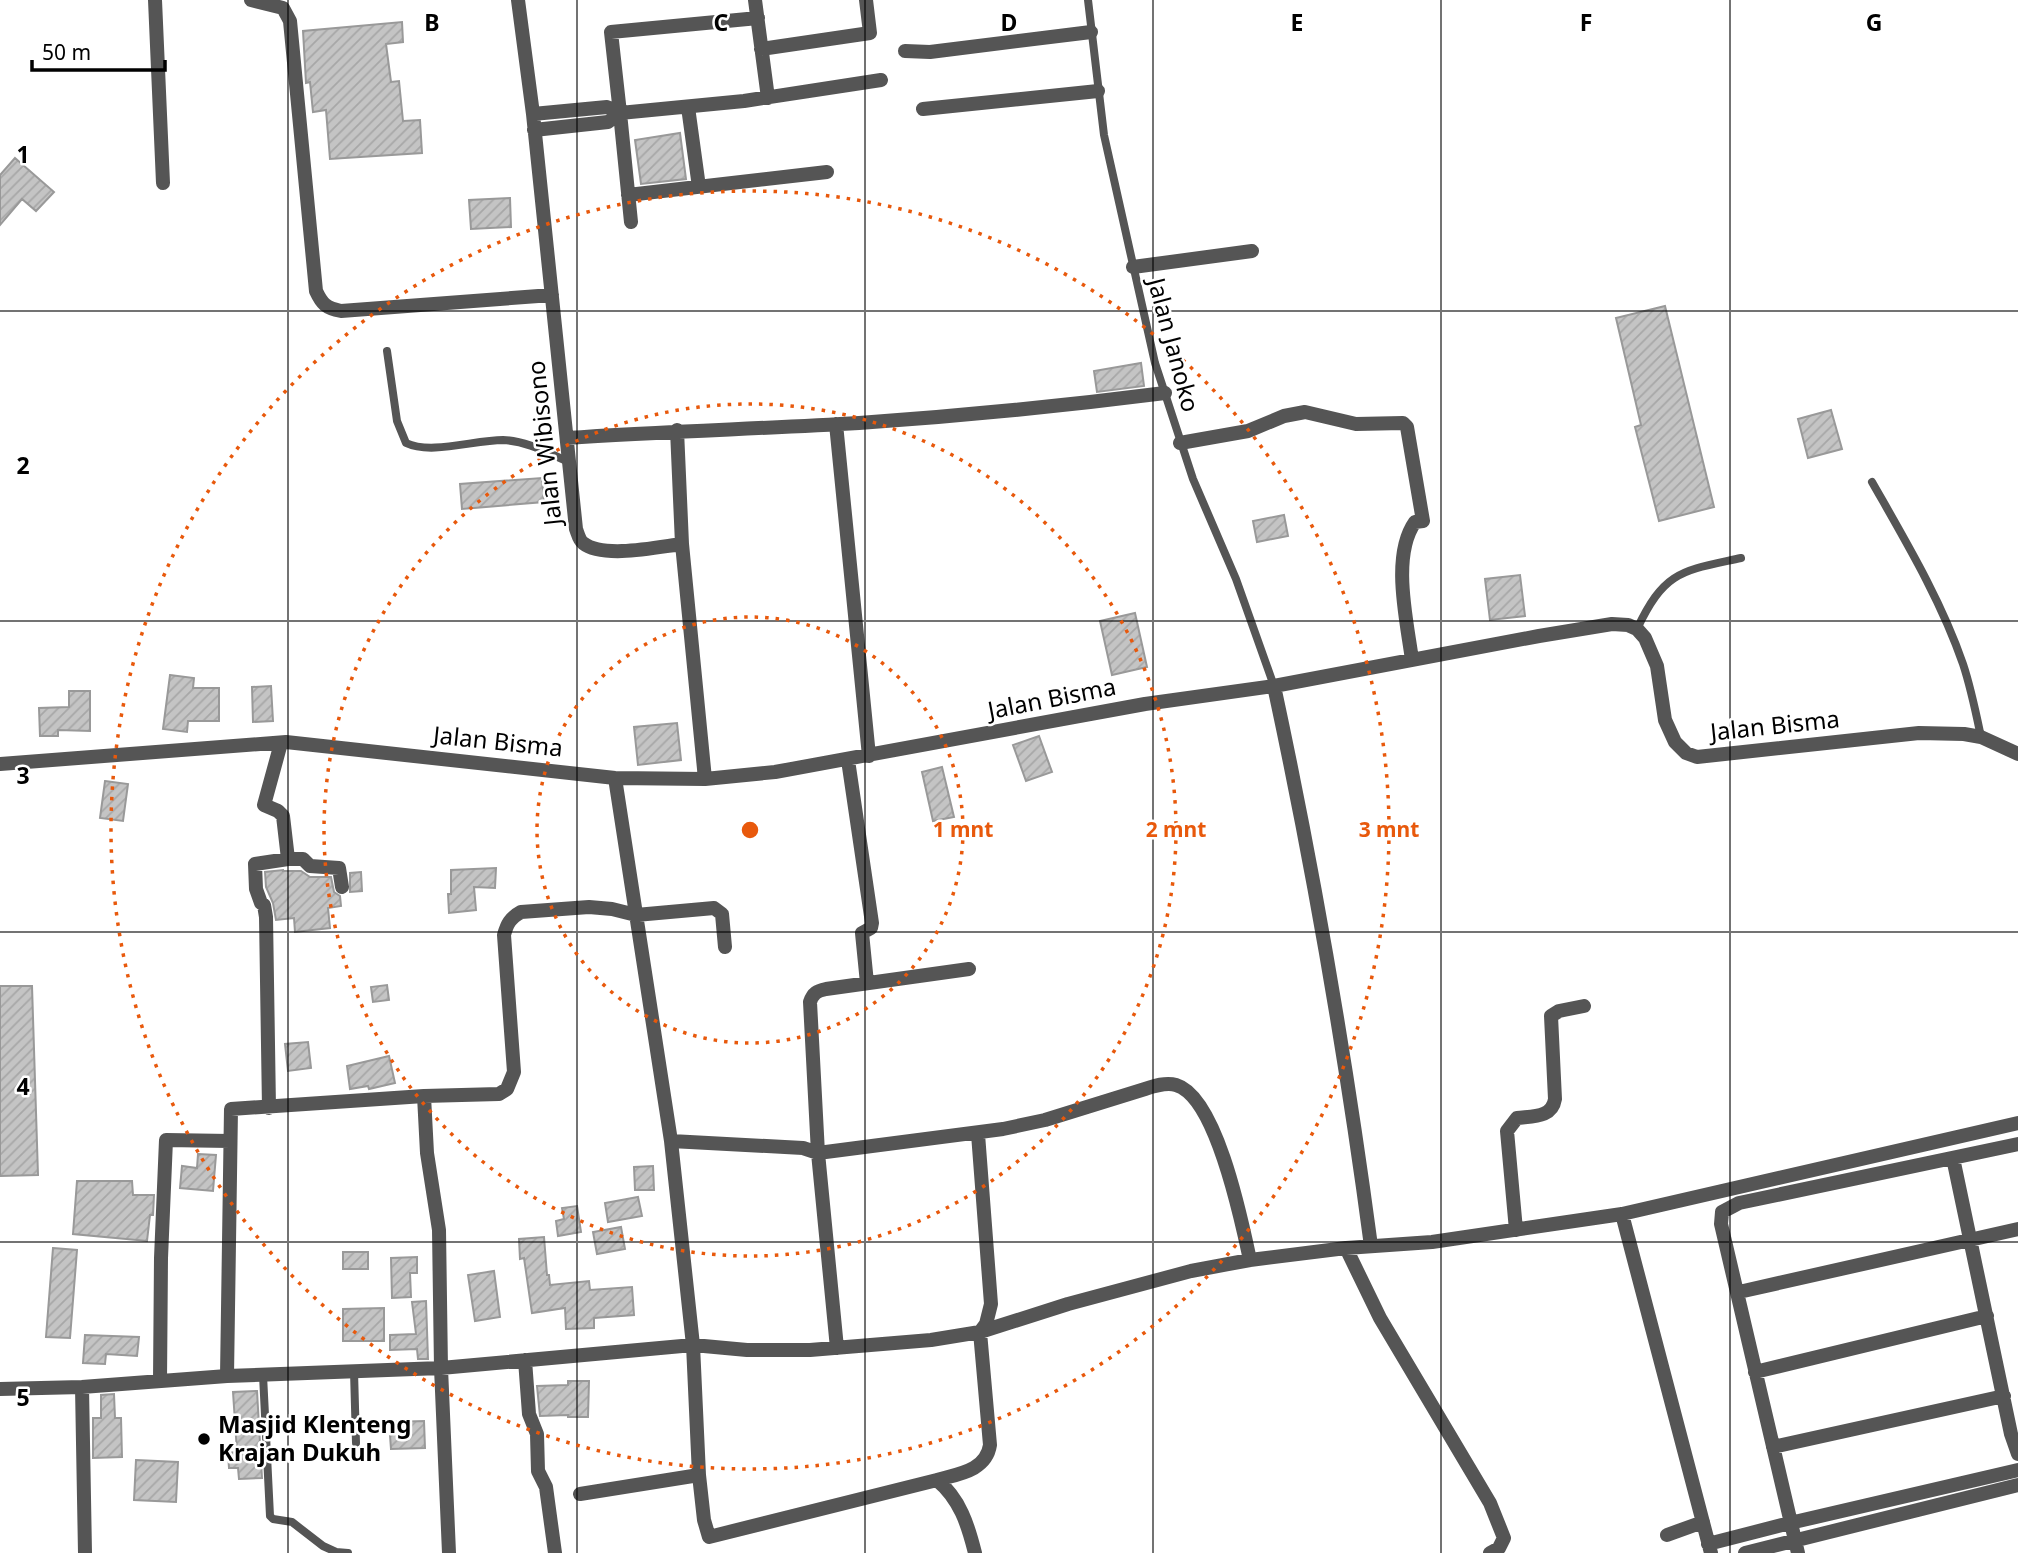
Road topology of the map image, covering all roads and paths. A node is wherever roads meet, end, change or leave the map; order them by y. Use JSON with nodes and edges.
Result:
{"nodes":[{"id":1,"x":155,"y":0,"type":"edge"},
{"id":2,"x":251,"y":0,"type":"edge"},
{"id":3,"x":518,"y":0,"type":"edge"},
{"id":4,"x":755,"y":0,"type":"edge"},
{"id":5,"x":866,"y":0,"type":"edge"},
{"id":6,"x":1088,"y":0,"type":"edge"},
{"id":7,"x":758,"y":18,"type":"junction"},
{"id":8,"x":1091,"y":32,"type":"junction"},
{"id":9,"x":761,"y":49,"type":"junction"},
{"id":10,"x":905,"y":51,"type":"dead end"},
{"id":11,"x":881,"y":80,"type":"dead end"},
{"id":12,"x":1098,"y":91,"type":"junction"},
{"id":13,"x":768,"y":98,"type":"junction"},
{"id":14,"x":688,"y":107,"type":"junction"},
{"id":15,"x":923,"y":109,"type":"dead end"},
{"id":16,"x":620,"y":113,"type":"junction"},
{"id":17,"x":533,"y":114,"type":"junction"},
{"id":18,"x":534,"y":130,"type":"junction"},
{"id":19,"x":827,"y":172,"type":"dead end"},
{"id":20,"x":163,"y":184,"type":"dead end"},
{"id":21,"x":699,"y":187,"type":"junction"},
{"id":22,"x":628,"y":195,"type":"junction"},
{"id":23,"x":631,"y":222,"type":"dead end"},
{"id":24,"x":1252,"y":251,"type":"dead end"},
{"id":25,"x":1133,"y":267,"type":"junction"},
{"id":26,"x":552,"y":295,"type":"junction"},
{"id":27,"x":387,"y":351,"type":"dead end"},
{"id":28,"x":1165,"y":393,"type":"junction"},
{"id":29,"x":836,"y":424,"type":"junction"},
{"id":30,"x":677,"y":430,"type":"junction"},
{"id":31,"x":567,"y":439,"type":"junction"},
{"id":32,"x":1180,"y":443,"type":"junction"},
{"id":33,"x":569,"y":463,"type":"junction"},
{"id":34,"x":1872,"y":482,"type":"dead end"},
{"id":35,"x":682,"y":544,"type":"junction"},
{"id":36,"x":1741,"y":558,"type":"dead end"},
{"id":37,"x":1637,"y":629,"type":"junction"},
{"id":38,"x":1412,"y":660,"type":"junction"},
{"id":39,"x":1273,"y":686,"type":"junction"},
{"id":40,"x":1981,"y":737,"type":"junction"},
{"id":41,"x":281,"y":743,"type":"junction"},
{"id":42,"x":2018,"y":754,"type":"edge"},
{"id":43,"x":869,"y":756,"type":"junction"},
{"id":44,"x":848,"y":760,"type":"junction"},
{"id":45,"x":0,"y":764,"type":"edge"},
{"id":46,"x":615,"y":778,"type":"junction"},
{"id":47,"x":705,"y":779,"type":"junction"},
{"id":48,"x":288,"y":859,"type":"junction"},
{"id":49,"x":342,"y":887,"type":"dead end"},
{"id":50,"x":635,"y":915,"type":"junction"},
{"id":51,"x":726,"y":947,"type":"dead end"},
{"id":52,"x":969,"y":969,"type":"dead end"},
{"id":53,"x":867,"y":983,"type":"junction"},
{"id":54,"x":1584,"y":1006,"type":"dead end"},
{"id":55,"x":424,"y":1096,"type":"junction"},
{"id":56,"x":269,"y":1108,"type":"junction"},
{"id":57,"x":2018,"y":1123,"type":"edge"},
{"id":58,"x":978,"y":1134,"type":"junction"},
{"id":59,"x":230,"y":1141,"type":"junction"},
{"id":60,"x":671,"y":1141,"type":"junction"},
{"id":61,"x":2018,"y":1144,"type":"edge"},
{"id":62,"x":818,"y":1153,"type":"junction"},
{"id":63,"x":1953,"y":1158,"type":"junction"},
{"id":64,"x":1622,"y":1214,"type":"junction"},
{"id":65,"x":2018,"y":1229,"type":"edge"},
{"id":66,"x":1516,"y":1230,"type":"junction"},
{"id":67,"x":1971,"y":1238,"type":"junction"},
{"id":68,"x":1371,"y":1246,"type":"junction"},
{"id":69,"x":1346,"y":1248,"type":"junction"},
{"id":70,"x":1250,"y":1260,"type":"junction"},
{"id":71,"x":1739,"y":1292,"type":"junction"},
{"id":72,"x":1987,"y":1316,"type":"junction"},
{"id":73,"x":980,"y":1332,"type":"junction"},
{"id":74,"x":693,"y":1345,"type":"junction"},
{"id":75,"x":837,"y":1348,"type":"junction"},
{"id":76,"x":525,"y":1360,"type":"junction"},
{"id":77,"x":440,"y":1368,"type":"junction"},
{"id":78,"x":354,"y":1371,"type":"junction"},
{"id":79,"x":1755,"y":1372,"type":"junction"},
{"id":80,"x":263,"y":1375,"type":"junction"},
{"id":81,"x":227,"y":1376,"type":"junction"},
{"id":82,"x":160,"y":1381,"type":"junction"},
{"id":83,"x":82,"y":1387,"type":"junction"},
{"id":84,"x":0,"y":1389,"type":"edge"},
{"id":85,"x":2004,"y":1396,"type":"junction"},
{"id":86,"x":356,"y":1443,"type":"dead end"},
{"id":87,"x":1773,"y":1447,"type":"junction"},
{"id":88,"x":2018,"y":1454,"type":"edge"},
{"id":89,"x":2018,"y":1470,"type":"edge"},
{"id":90,"x":699,"y":1475,"type":"junction"},
{"id":91,"x":937,"y":1480,"type":"junction"},
{"id":92,"x":2018,"y":1485,"type":"edge"},
{"id":93,"x":580,"y":1494,"type":"dead end"},
{"id":94,"x":1703,"y":1522,"type":"junction"},
{"id":95,"x":1790,"y":1523,"type":"junction"},
{"id":96,"x":1667,"y":1535,"type":"dead end"},
{"id":97,"x":709,"y":1537,"type":"junction"},
{"id":98,"x":1796,"y":1546,"type":"edge"},
{"id":99,"x":1710,"y":1548,"type":"edge"},
{"id":100,"x":85,"y":1553,"type":"edge"},
{"id":101,"x":348,"y":1553,"type":"edge"},
{"id":102,"x":449,"y":1553,"type":"edge"},
{"id":103,"x":555,"y":1553,"type":"edge"},
{"id":104,"x":711,"y":1553,"type":"edge"},
{"id":105,"x":975,"y":1553,"type":"edge"},
{"id":106,"x":1490,"y":1553,"type":"edge"},
{"id":107,"x":1745,"y":1553,"type":"edge"}],
"edges":[{"from":1,"to":20,"type":"street"},
{"from":2,"to":26,"type":"street"},
{"from":3,"to":17,"type":"street","name":"Jalan Wibisono"},
{"from":4,"to":7,"type":"street"},
{"from":5,"to":9,"type":"street"},
{"from":6,"to":8,"type":"lane","name":"Jalan Janoko"},
{"from":7,"to":9,"type":"street"},
{"from":7,"to":16,"type":"street"},
{"from":8,"to":10,"type":"street"},
{"from":8,"to":12,"type":"lane","name":"Jalan Janoko"},
{"from":9,"to":13,"type":"street"},
{"from":11,"to":13,"type":"street"},
{"from":12,"to":15,"type":"street"},
{"from":12,"to":25,"type":"lane","name":"Jalan Janoko"},
{"from":13,"to":14,"type":"street"},
{"from":14,"to":16,"type":"street"},
{"from":14,"to":21,"type":"street"},
{"from":16,"to":17,"type":"street"},
{"from":16,"to":18,"type":"street"},
{"from":16,"to":22,"type":"street"},
{"from":17,"to":18,"type":"street","name":"Jalan Wibisono"},
{"from":18,"to":26,"type":"street","name":"Jalan Wibisono"},
{"from":19,"to":21,"type":"street"},
{"from":21,"to":22,"type":"street"},
{"from":22,"to":23,"type":"street"},
{"from":24,"to":25,"type":"street"},
{"from":25,"to":28,"type":"lane","name":"Jalan Janoko"},
{"from":26,"to":31,"type":"street","name":"Jalan Wibisono"},
{"from":27,"to":33,"type":"lane"},
{"from":28,"to":29,"type":"street"},
{"from":28,"to":32,"type":"lane","name":"Jalan Janoko"},
{"from":29,"to":30,"type":"street"},
{"from":29,"to":43,"type":"street"},
{"from":30,"to":31,"type":"street"},
{"from":30,"to":35,"type":"street"},
{"from":31,"to":33,"type":"street","name":"Jalan Wibisono"},
{"from":32,"to":38,"type":"street"},
{"from":32,"to":39,"type":"lane","name":"Jalan Janoko"},
{"from":33,"to":35,"type":"street","name":"Jalan Wibisono"},
{"from":34,"to":40,"type":"lane"},
{"from":35,"to":47,"type":"street"},
{"from":36,"to":37,"type":"lane"},
{"from":37,"to":38,"type":"street","name":"Jalan Bisma"},
{"from":37,"to":40,"type":"street","name":"Jalan Bisma"},
{"from":38,"to":39,"type":"street","name":"Jalan Bisma"},
{"from":39,"to":43,"type":"street","name":"Jalan Bisma"},
{"from":39,"to":68,"type":"street"},
{"from":40,"to":42,"type":"street","name":"Jalan Bisma"},
{"from":41,"to":45,"type":"street","name":"Jalan Bisma"},
{"from":41,"to":46,"type":"street","name":"Jalan Bisma"},
{"from":41,"to":48,"type":"street"},
{"from":43,"to":44,"type":"street","name":"Jalan Bisma"},
{"from":44,"to":47,"type":"street","name":"Jalan Bisma"},
{"from":44,"to":53,"type":"street"},
{"from":46,"to":47,"type":"street","name":"Jalan Bisma"},
{"from":46,"to":50,"type":"street"},
{"from":48,"to":49,"type":"street"},
{"from":48,"to":56,"type":"street"},
{"from":50,"to":51,"type":"street"},
{"from":50,"to":55,"type":"street"},
{"from":50,"to":60,"type":"street"},
{"from":52,"to":53,"type":"street"},
{"from":53,"to":62,"type":"street"},
{"from":54,"to":66,"type":"street"},
{"from":55,"to":56,"type":"street"},
{"from":55,"to":77,"type":"street"},
{"from":56,"to":59,"type":"street"},
{"from":57,"to":64,"type":"street"},
{"from":58,"to":62,"type":"street"},
{"from":58,"to":70,"type":"street"},
{"from":58,"to":73,"type":"street"},
{"from":59,"to":81,"type":"street"},
{"from":59,"to":82,"type":"street"},
{"from":60,"to":62,"type":"street"},
{"from":60,"to":74,"type":"street"},
{"from":61,"to":63,"type":"street"},
{"from":62,"to":75,"type":"street"},
{"from":63,"to":67,"type":"street"},
{"from":63,"to":71,"type":"street"},
{"from":64,"to":66,"type":"street"},
{"from":64,"to":94,"type":"street"},
{"from":65,"to":67,"type":"street"},
{"from":66,"to":68,"type":"street"},
{"from":67,"to":71,"type":"street"},
{"from":67,"to":72,"type":"street"},
{"from":68,"to":69,"type":"street"},
{"from":69,"to":70,"type":"street"},
{"from":69,"to":106,"type":"street"},
{"from":70,"to":73,"type":"street"},
{"from":71,"to":79,"type":"street"},
{"from":72,"to":79,"type":"street"},
{"from":72,"to":85,"type":"street"},
{"from":73,"to":75,"type":"street"},
{"from":73,"to":91,"type":"street"},
{"from":74,"to":75,"type":"street"},
{"from":74,"to":76,"type":"street"},
{"from":74,"to":90,"type":"street"},
{"from":76,"to":77,"type":"street"},
{"from":76,"to":103,"type":"street"},
{"from":77,"to":78,"type":"street"},
{"from":77,"to":102,"type":"street"},
{"from":78,"to":80,"type":"street"},
{"from":78,"to":86,"type":"lane"},
{"from":79,"to":87,"type":"street"},
{"from":80,"to":81,"type":"street"},
{"from":80,"to":101,"type":"lane"},
{"from":81,"to":82,"type":"street"},
{"from":82,"to":83,"type":"street"},
{"from":83,"to":84,"type":"street"},
{"from":83,"to":100,"type":"street"},
{"from":85,"to":87,"type":"street"},
{"from":85,"to":88,"type":"street"},
{"from":87,"to":95,"type":"street"},
{"from":89,"to":95,"type":"street"},
{"from":90,"to":93,"type":"street"},
{"from":90,"to":97,"type":"street"},
{"from":91,"to":97,"type":"street"},
{"from":91,"to":105,"type":"street"},
{"from":92,"to":98,"type":"street"},
{"from":94,"to":96,"type":"street"},
{"from":94,"to":99,"type":"street"},
{"from":95,"to":98,"type":"street"},
{"from":95,"to":99,"type":"street"},
{"from":97,"to":104,"type":"street"},
{"from":98,"to":107,"type":"street"}]}
